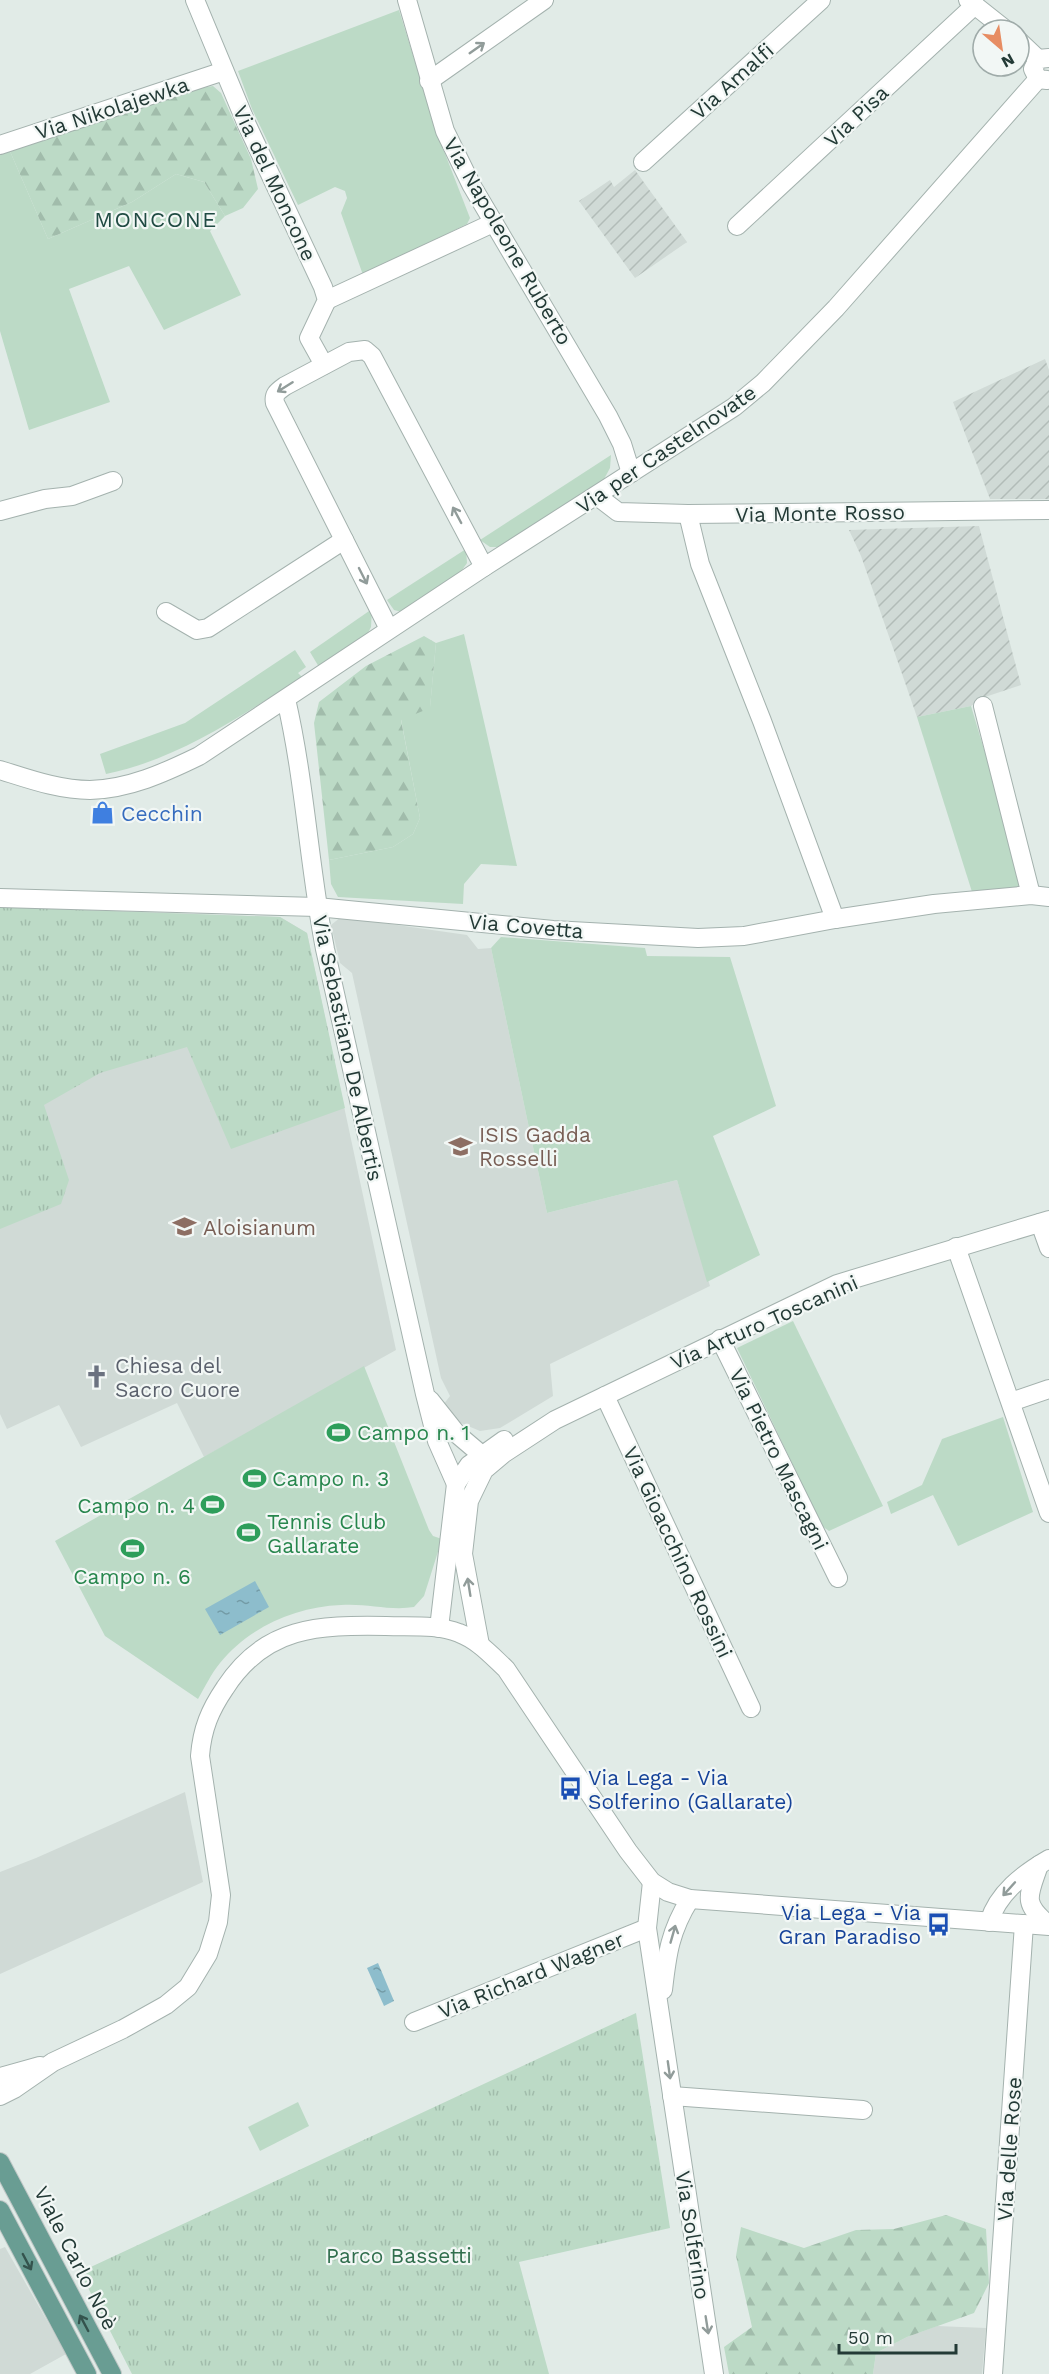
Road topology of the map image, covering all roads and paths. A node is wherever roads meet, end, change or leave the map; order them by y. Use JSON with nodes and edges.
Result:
{"nodes":[{"id":1,"x":195,"y":0,"type":"edge"},
{"id":2,"x":407,"y":0,"type":"edge"},
{"id":3,"x":544,"y":0,"type":"edge"},
{"id":4,"x":821,"y":0,"type":"edge"},
{"id":5,"x":972,"y":3,"type":"edge"},
{"id":6,"x":991,"y":18,"type":"edge"},
{"id":7,"x":1043,"y":58,"type":"edge"},
{"id":8,"x":224,"y":71,"type":"junction"},
{"id":9,"x":1043,"y":79,"type":"edge"},
{"id":10,"x":429,"y":81,"type":"junction"},
{"id":11,"x":0,"y":145,"type":"edge"},
{"id":12,"x":643,"y":162,"type":"dead end"},
{"id":13,"x":493,"y":223,"type":"junction"},
{"id":14,"x":737,"y":226,"type":"dead end"},
{"id":15,"x":327,"y":300,"type":"junction"},
{"id":16,"x":324,"y":365,"type":"junction"},
{"id":17,"x":631,"y":473,"type":"junction"},
{"id":18,"x":113,"y":481,"type":"dead end"},
{"id":19,"x":597,"y":496,"type":"junction"},
{"id":20,"x":1049,"y":510,"type":"edge"},
{"id":21,"x":0,"y":511,"type":"edge"},
{"id":22,"x":688,"y":514,"type":"junction"},
{"id":23,"x":344,"y":540,"type":"junction"},
{"id":24,"x":484,"y":567,"type":"junction"},
{"id":25,"x":166,"y":612,"type":"dead end"},
{"id":26,"x":389,"y":629,"type":"junction"},
{"id":27,"x":286,"y":699,"type":"junction"},
{"id":28,"x":983,"y":706,"type":"dead end"},
{"id":29,"x":0,"y":770,"type":"edge"},
{"id":30,"x":1040,"y":896,"type":"edge"},
{"id":31,"x":0,"y":898,"type":"edge"},
{"id":32,"x":317,"y":907,"type":"junction"},
{"id":33,"x":835,"y":919,"type":"junction"},
{"id":34,"x":1045,"y":1221,"type":"edge"},
{"id":35,"x":956,"y":1247,"type":"junction"},
{"id":36,"x":1049,"y":1248,"type":"edge"},
{"id":37,"x":720,"y":1339,"type":"junction"},
{"id":38,"x":1049,"y":1389,"type":"edge"},
{"id":39,"x":425,"y":1394,"type":"junction"},
{"id":40,"x":605,"y":1396,"type":"junction"},
{"id":41,"x":1011,"y":1402,"type":"junction"},
{"id":42,"x":445,"y":1460,"type":"junction"},
{"id":43,"x":482,"y":1463,"type":"junction"},
{"id":44,"x":456,"y":1484,"type":"junction"},
{"id":45,"x":1049,"y":1513,"type":"edge"},
{"id":46,"x":838,"y":1578,"type":"dead end"},
{"id":47,"x":439,"y":1628,"type":"junction"},
{"id":48,"x":480,"y":1645,"type":"junction"},
{"id":49,"x":751,"y":1708,"type":"dead end"},
{"id":50,"x":1044,"y":1862,"type":"edge"},
{"id":51,"x":652,"y":1882,"type":"junction"},
{"id":52,"x":690,"y":1899,"type":"junction"},
{"id":53,"x":989,"y":1922,"type":"junction"},
{"id":54,"x":1024,"y":1924,"type":"junction"},
{"id":55,"x":1049,"y":1926,"type":"edge"},
{"id":56,"x":647,"y":1928,"type":"junction"},
{"id":57,"x":660,"y":2013,"type":"junction"},
{"id":58,"x":414,"y":2022,"type":"dead end"},
{"id":59,"x":53,"y":2062,"type":"junction"},
{"id":60,"x":0,"y":2077,"type":"edge"},
{"id":61,"x":0,"y":2096,"type":"edge"},
{"id":62,"x":672,"y":2096,"type":"junction"},
{"id":63,"x":863,"y":2110,"type":"dead end"},
{"id":64,"x":0,"y":2162,"type":"edge"},
{"id":65,"x":0,"y":2210,"type":"edge"},
{"id":66,"x":87,"y":2374,"type":"edge"},
{"id":67,"x":112,"y":2374,"type":"edge"},
{"id":68,"x":714,"y":2374,"type":"edge"},
{"id":69,"x":993,"y":2374,"type":"edge"}],
"edges":[{"from":1,"to":8,"type":"street","name":"Via del Moncone"},
{"from":2,"to":10,"type":"street","name":"Via Napoleone Ruberto"},
{"from":10,"to":3,"type":"street","one_way":true},
{"from":4,"to":12,"type":"street","name":"Via Amalfi"},
{"from":5,"to":6,"type":"street"},
{"from":5,"to":14,"type":"street","name":"Via Pisa"},
{"from":7,"to":9,"type":"street"},
{"from":8,"to":11,"type":"street","name":"Via Nikolajewka"},
{"from":8,"to":15,"type":"street","name":"Via del Moncone"},
{"from":9,"to":17,"type":"street","name":"Via per Castelnovate"},
{"from":10,"to":13,"type":"street","name":"Via Napoleone Ruberto"},
{"from":13,"to":15,"type":"street"},
{"from":13,"to":17,"type":"street","name":"Via Napoleone Ruberto"},
{"from":15,"to":16,"type":"street"},
{"from":16,"to":23,"type":"street","one_way":true},
{"from":24,"to":16,"type":"street","one_way":true},
{"from":17,"to":19,"type":"street","name":"Via per Castelnovate"},
{"from":18,"to":21,"type":"street"},
{"from":19,"to":22,"type":"street","name":"Via Monte Rosso"},
{"from":19,"to":24,"type":"street","name":"Via per Castelnovate"},
{"from":20,"to":22,"type":"street","name":"Via Monte Rosso"},
{"from":22,"to":33,"type":"street"},
{"from":23,"to":25,"type":"street"},
{"from":23,"to":26,"type":"street","one_way":true},
{"from":24,"to":26,"type":"street","name":"Via per Castelnovate"},
{"from":26,"to":27,"type":"street","name":"Via per Castelnovate"},
{"from":27,"to":29,"type":"street","name":"Via per Castelnovate"},
{"from":27,"to":32,"type":"street","name":"Via Sebastiano De Albertis"},
{"from":28,"to":30,"type":"street"},
{"from":30,"to":33,"type":"street","name":"Via Covetta"},
{"from":31,"to":32,"type":"street","name":"Via Covetta"},
{"from":32,"to":33,"type":"street","name":"Via Covetta"},
{"from":32,"to":39,"type":"street","name":"Via Sebastiano De Albertis"},
{"from":34,"to":35,"type":"street","name":"Via Arturo Toscanini"},
{"from":34,"to":36,"type":"street"},
{"from":35,"to":37,"type":"street","name":"Via Arturo Toscanini"},
{"from":35,"to":41,"type":"street"},
{"from":37,"to":40,"type":"street","name":"Via Arturo Toscanini"},
{"from":37,"to":46,"type":"street","name":"Via Pietro Mascagni"},
{"from":38,"to":41,"type":"street"},
{"from":39,"to":42,"type":"street","name":"Via Sebastiano De Albertis"},
{"from":39,"to":43,"type":"street","name":"Via Sebastiano De Albertis"},
{"from":40,"to":43,"type":"street","name":"Via Arturo Toscanini"},
{"from":40,"to":49,"type":"street","name":"Via Gioacchino Rossini"},
{"from":41,"to":45,"type":"street"},
{"from":42,"to":43,"type":"street"},
{"from":42,"to":44,"type":"street","name":"Via Sebastiano De Albertis"},
{"from":43,"to":44,"type":"street"},
{"from":48,"to":43,"type":"street","one_way":true},
{"from":44,"to":47,"type":"street"},
{"from":47,"to":48,"type":"street"},
{"from":47,"to":59,"type":"street"},
{"from":48,"to":51,"type":"street"},
{"from":50,"to":53,"type":"street","one_way":true},
{"from":50,"to":55,"type":"street"},
{"from":51,"to":52,"type":"street"},
{"from":51,"to":56,"type":"street","name":"Via Solferino"},
{"from":52,"to":53,"type":"street"},
{"from":57,"to":52,"type":"street","name":"Via Solferino","one_way":true},
{"from":53,"to":54,"type":"street"},
{"from":54,"to":55,"type":"street"},
{"from":54,"to":69,"type":"street","name":"Via delle Rose"},
{"from":56,"to":57,"type":"street","name":"Via Solferino"},
{"from":56,"to":58,"type":"street","name":"Via Richard Wagner"},
{"from":57,"to":62,"type":"street","name":"Via Solferino","one_way":true},
{"from":59,"to":60,"type":"street"},
{"from":59,"to":61,"type":"street"},
{"from":62,"to":63,"type":"street"},
{"from":62,"to":68,"type":"street","name":"Via Solferino","one_way":true},
{"from":67,"to":64,"type":"main road","name":"Viale Carlo Noè","one_way":true},
{"from":65,"to":66,"type":"main road","name":"Viale Carlo Noè","one_way":true}]}
